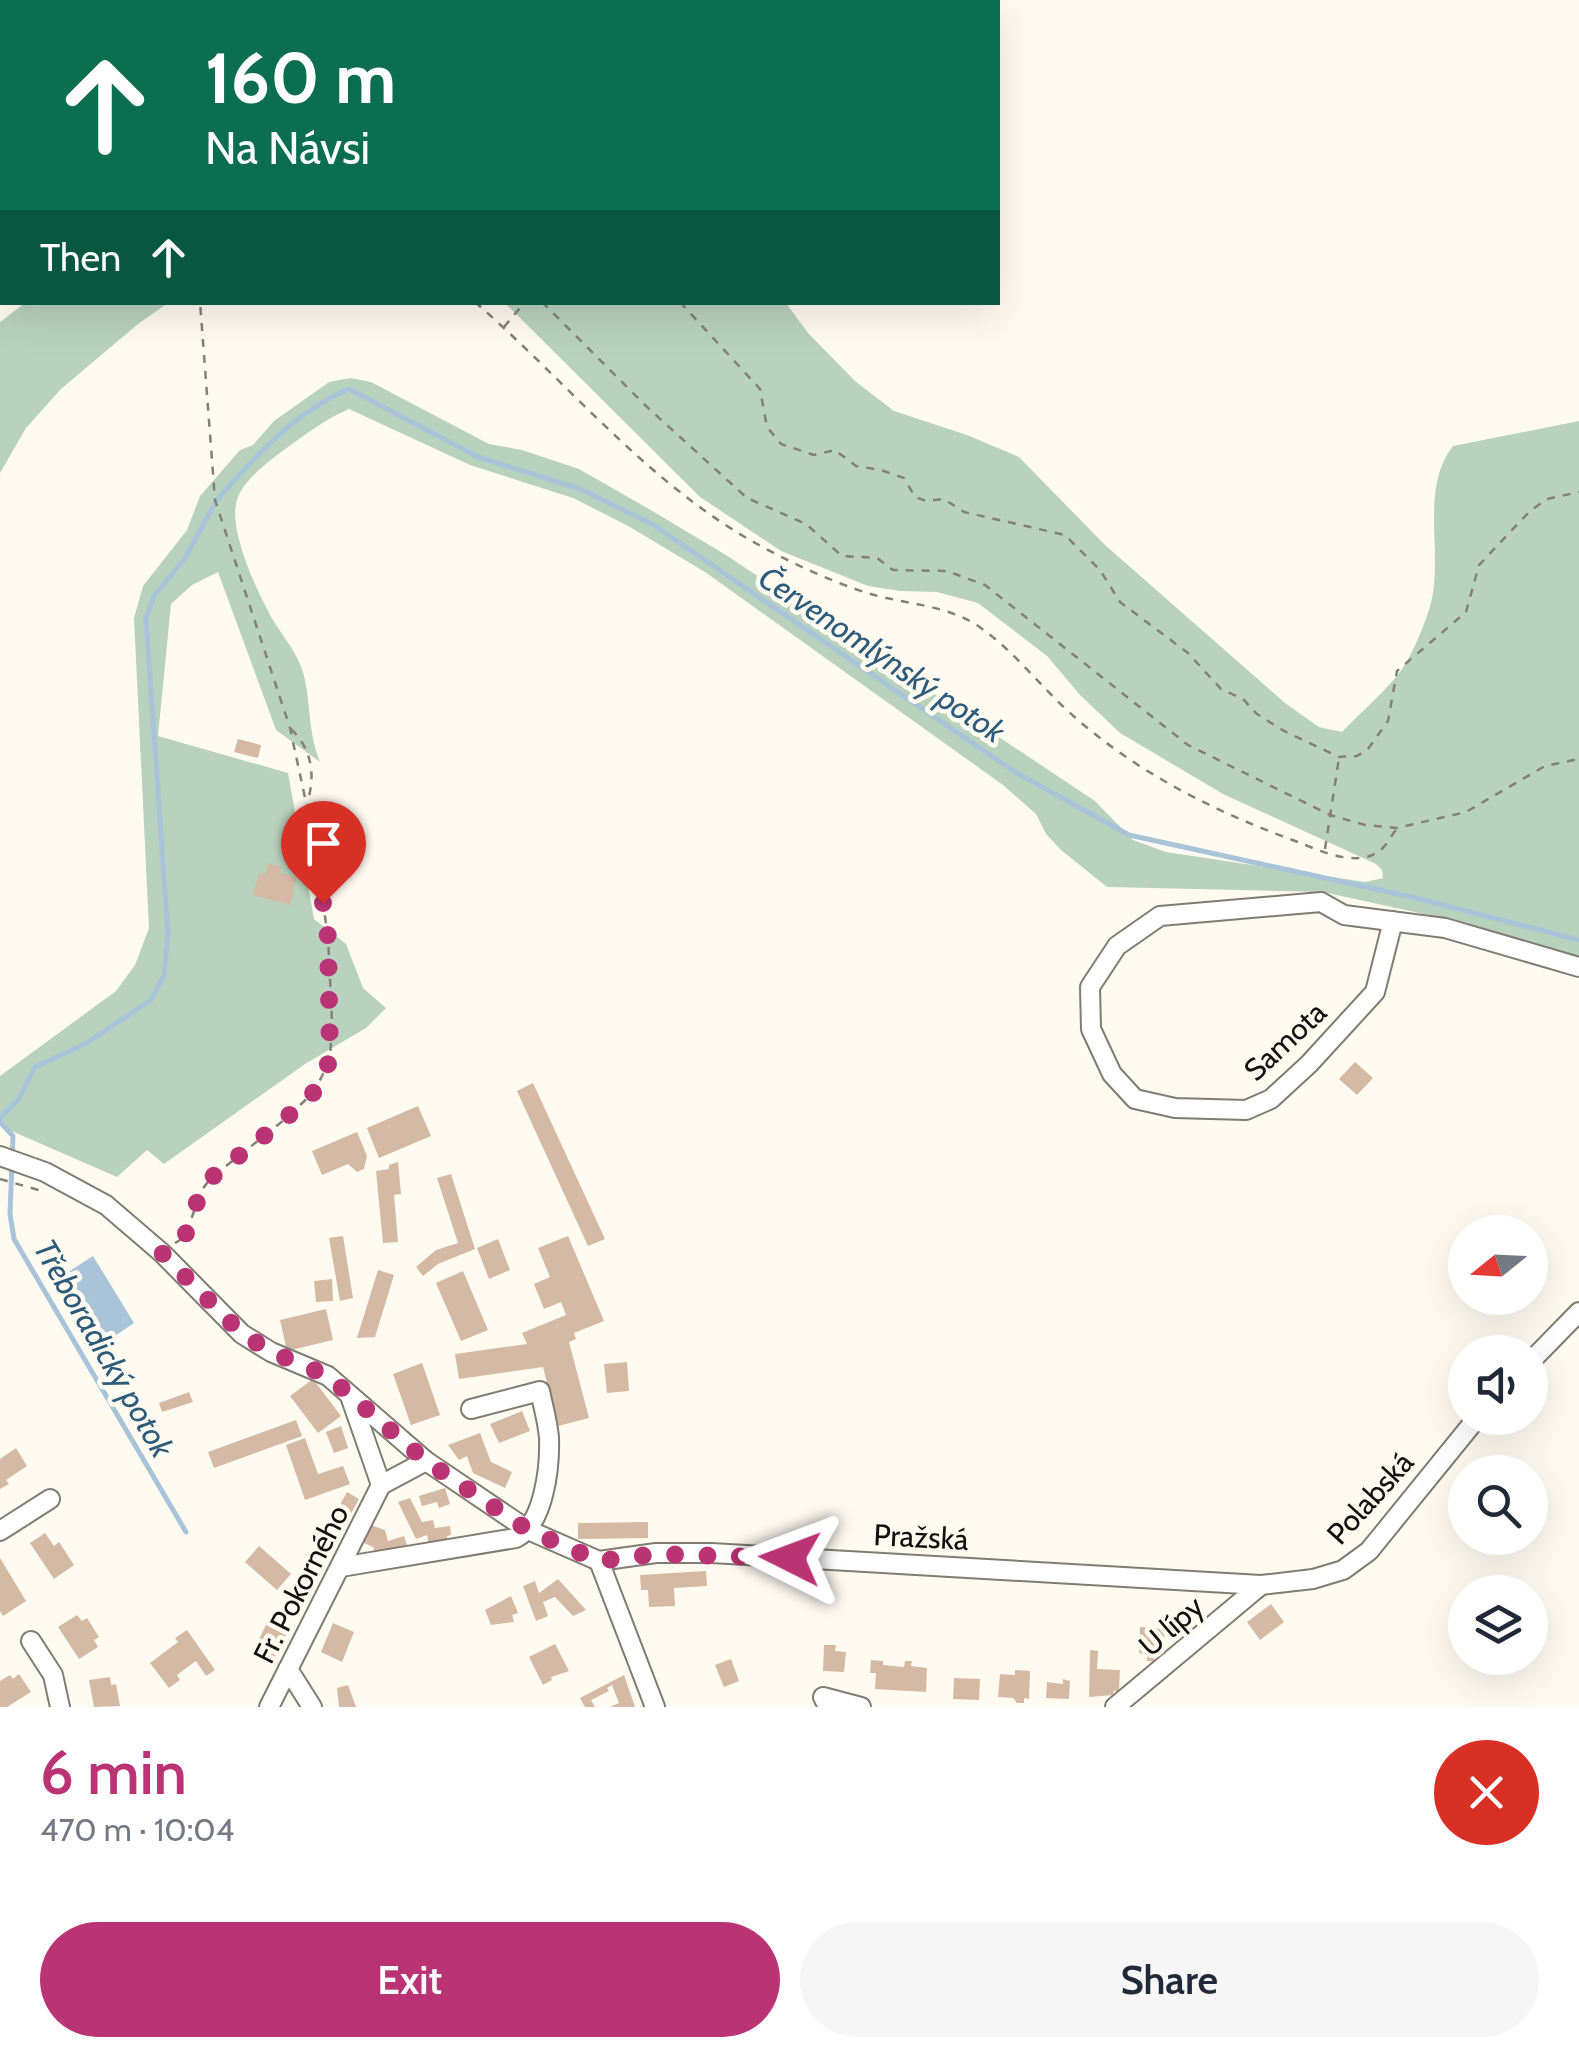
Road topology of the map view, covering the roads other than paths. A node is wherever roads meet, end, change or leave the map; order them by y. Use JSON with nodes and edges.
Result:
{"nodes":[{"id":1,"x":1393,"y":922,"type":"junction"},
{"id":2,"x":1579,"y":967,"type":"edge"},
{"id":3,"x":7,"y":1158,"type":"edge"},
{"id":4,"x":1579,"y":1312,"type":"edge"},
{"id":5,"x":1548,"y":1344,"type":"edge"},
{"id":6,"x":350,"y":1393,"type":"junction"},
{"id":7,"x":471,"y":1409,"type":"dead end"},
{"id":8,"x":1463,"y":1435,"type":"edge"},
{"id":9,"x":426,"y":1461,"type":"junction"},
{"id":10,"x":381,"y":1485,"type":"junction"},
{"id":11,"x":50,"y":1500,"type":"dead end"},
{"id":12,"x":528,"y":1530,"type":"junction"},
{"id":13,"x":0,"y":1532,"type":"edge"},
{"id":14,"x":599,"y":1561,"type":"junction"},
{"id":15,"x":341,"y":1567,"type":"junction"},
{"id":16,"x":1343,"y":1570,"type":"joint"},
{"id":17,"x":1261,"y":1584,"type":"junction"},
{"id":18,"x":31,"y":1641,"type":"dead end"},
{"id":19,"x":288,"y":1669,"type":"junction"},
{"id":20,"x":60,"y":1707,"type":"edge"},
{"id":21,"x":270,"y":1707,"type":"edge"},
{"id":22,"x":312,"y":1707,"type":"edge"},
{"id":23,"x":655,"y":1707,"type":"edge"},
{"id":24,"x":828,"y":1707,"type":"edge"},
{"id":25,"x":861,"y":1707,"type":"edge"},
{"id":26,"x":1115,"y":1707,"type":"edge"}],
"edges":[{"from":1,"to":1,"type":"street","name":"Samota"},
{"from":1,"to":2,"type":"street","name":"Samota"},
{"from":3,"to":6,"type":"street"},
{"from":4,"to":5,"type":"street"},
{"from":6,"to":9,"type":"street"},
{"from":6,"to":10,"type":"street"},
{"from":7,"to":12,"type":"street"},
{"from":8,"to":16,"type":"street","name":"Polabská"},
{"from":9,"to":10,"type":"street"},
{"from":9,"to":12,"type":"street"},
{"from":10,"to":15,"type":"street","name":"Fr. Pokorného"},
{"from":11,"to":13,"type":"street"},
{"from":12,"to":14,"type":"street"},
{"from":12,"to":15,"type":"street"},
{"from":14,"to":17,"type":"street","name":"Pražská"},
{"from":14,"to":23,"type":"street"},
{"from":15,"to":19,"type":"street","name":"Fr. Pokorného"},
{"from":16,"to":17,"type":"street","name":"Pražská"},
{"from":17,"to":26,"type":"street","name":"U lípy"},
{"from":18,"to":20,"type":"street"},
{"from":19,"to":21,"type":"street","name":"Fr. Pokorného"},
{"from":19,"to":22,"type":"street"},
{"from":24,"to":25,"type":"street"}]}
